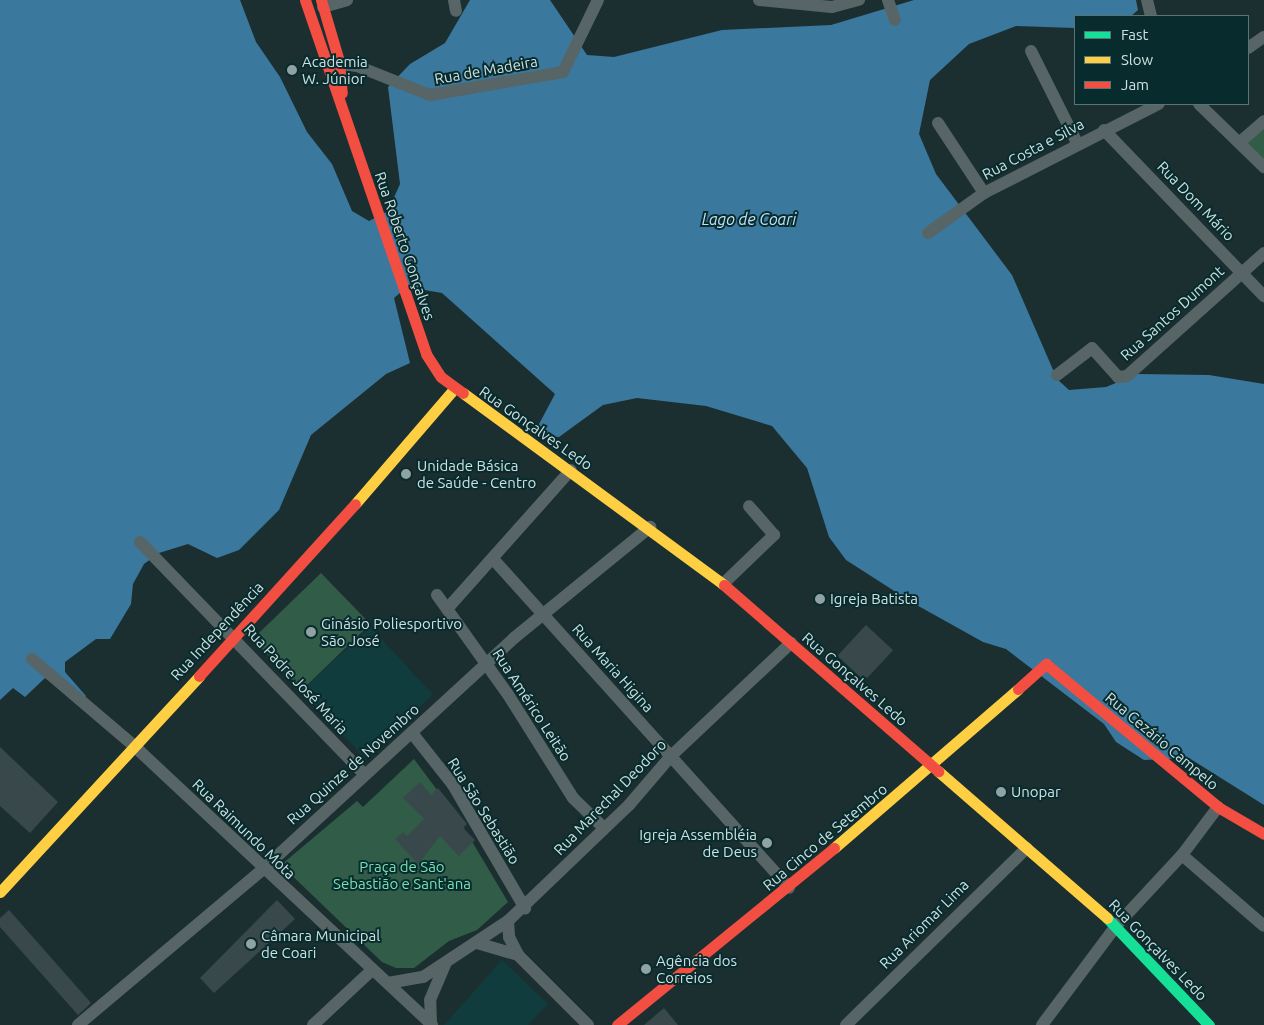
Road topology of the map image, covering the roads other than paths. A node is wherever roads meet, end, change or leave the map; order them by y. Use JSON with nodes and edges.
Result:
{"nodes":[{"id":1,"x":305,"y":0,"type":"edge"},
{"id":2,"x":346,"y":0,"type":"edge"},
{"id":3,"x":598,"y":0,"type":"edge"},
{"id":4,"x":759,"y":0,"type":"edge"},
{"id":5,"x":860,"y":0,"type":"edge"},
{"id":6,"x":888,"y":0,"type":"edge"},
{"id":7,"x":1147,"y":0,"type":"edge"},
{"id":8,"x":322,"y":4,"type":"edge"},
{"id":9,"x":1151,"y":15,"type":"edge"},
{"id":10,"x":895,"y":20,"type":"dead end"},
{"id":11,"x":1264,"y":37,"type":"edge"},
{"id":12,"x":1249,"y":47,"type":"edge"},
{"id":13,"x":1030,"y":52,"type":"dead end"},
{"id":14,"x":339,"y":61,"type":"junction"},
{"id":15,"x":324,"y":65,"type":"junction"},
{"id":16,"x":344,"y":104,"type":"junction"},
{"id":17,"x":1157,"y":105,"type":"edge"},
{"id":18,"x":1200,"y":105,"type":"edge"},
{"id":19,"x":1264,"y":122,"type":"edge"},
{"id":20,"x":938,"y":123,"type":"dead end"},
{"id":21,"x":1104,"y":130,"type":"junction"},
{"id":22,"x":1240,"y":142,"type":"junction"},
{"id":23,"x":1077,"y":143,"type":"junction"},
{"id":24,"x":1264,"y":167,"type":"edge"},
{"id":25,"x":984,"y":193,"type":"junction"},
{"id":26,"x":928,"y":233,"type":"dead end"},
{"id":27,"x":1264,"y":253,"type":"edge"},
{"id":28,"x":1242,"y":272,"type":"junction"},
{"id":29,"x":1264,"y":296,"type":"edge"},
{"id":30,"x":1057,"y":375,"type":"dead end"},
{"id":31,"x":454,"y":389,"type":"junction"},
{"id":32,"x":571,"y":470,"type":"junction"},
{"id":33,"x":749,"y":506,"type":"dead end"},
{"id":34,"x":650,"y":527,"type":"junction"},
{"id":35,"x":140,"y":542,"type":"dead end"},
{"id":36,"x":494,"y":560,"type":"junction"},
{"id":37,"x":723,"y":584,"type":"junction"},
{"id":38,"x":437,"y":595,"type":"dead end"},
{"id":39,"x":447,"y":609,"type":"junction"},
{"id":40,"x":543,"y":614,"type":"junction"},
{"id":41,"x":233,"y":635,"type":"junction"},
{"id":42,"x":791,"y":643,"type":"junction"},
{"id":43,"x":32,"y":659,"type":"dead end"},
{"id":44,"x":487,"y":663,"type":"junction"},
{"id":45,"x":1046,"y":664,"type":"joint"},
{"id":46,"x":412,"y":733,"type":"junction"},
{"id":47,"x":132,"y":744,"type":"junction"},
{"id":48,"x":671,"y":756,"type":"junction"},
{"id":49,"x":933,"y":767,"type":"junction"},
{"id":50,"x":364,"y":774,"type":"junction"},
{"id":51,"x":1218,"y":807,"type":"junction"},
{"id":52,"x":604,"y":828,"type":"junction"},
{"id":53,"x":1264,"y":834,"type":"edge"},
{"id":54,"x":1027,"y":848,"type":"junction"},
{"id":55,"x":1182,"y":855,"type":"junction"},
{"id":56,"x":263,"y":870,"type":"junction"},
{"id":57,"x":789,"y":888,"type":"junction"},
{"id":58,"x":0,"y":892,"type":"edge"},
{"id":59,"x":525,"y":908,"type":"junction"},
{"id":60,"x":508,"y":921,"type":"junction"},
{"id":61,"x":1116,"y":926,"type":"junction"},
{"id":62,"x":1264,"y":926,"type":"edge"},
{"id":63,"x":476,"y":944,"type":"junction"},
{"id":64,"x":518,"y":955,"type":"junction"},
{"id":65,"x":445,"y":964,"type":"junction"},
{"id":66,"x":372,"y":971,"type":"junction"},
{"id":67,"x":388,"y":983,"type":"junction"},
{"id":68,"x":431,"y":1024,"type":"edge"},
{"id":69,"x":78,"y":1025,"type":"edge"},
{"id":70,"x":313,"y":1025,"type":"edge"},
{"id":71,"x":588,"y":1025,"type":"edge"},
{"id":72,"x":617,"y":1025,"type":"edge"},
{"id":73,"x":846,"y":1025,"type":"edge"},
{"id":74,"x":1042,"y":1025,"type":"edge"},
{"id":75,"x":1209,"y":1025,"type":"edge"}],
"edges":[{"from":1,"to":15,"type":"main road","name":"Rua Roberto Gonçalves"},
{"from":2,"to":8,"type":"street"},
{"from":3,"to":14,"type":"street","name":"Rua de Madeira"},
{"from":4,"to":5,"type":"street"},
{"from":6,"to":10,"type":"street"},
{"from":7,"to":9,"type":"street"},
{"from":8,"to":14,"type":"main road","name":"Rua Roberto Gonçalves"},
{"from":11,"to":12,"type":"street"},
{"from":13,"to":23,"type":"street"},
{"from":14,"to":15,"type":"street"},
{"from":14,"to":16,"type":"main road","name":"Rua Roberto Gonçalves"},
{"from":15,"to":16,"type":"main road","name":"Rua Roberto Gonçalves"},
{"from":16,"to":31,"type":"main road","name":"Rua Roberto Gonçalves"},
{"from":17,"to":21,"type":"street","name":"Rua Costa e Silva"},
{"from":18,"to":22,"type":"street"},
{"from":19,"to":22,"type":"street"},
{"from":20,"to":25,"type":"street"},
{"from":21,"to":23,"type":"street","name":"Rua Costa e Silva"},
{"from":21,"to":28,"type":"street","name":"Rua Dom Mário"},
{"from":22,"to":24,"type":"street"},
{"from":23,"to":25,"type":"street","name":"Rua Costa e Silva"},
{"from":25,"to":26,"type":"street","name":"Rua Costa e Silva"},
{"from":27,"to":28,"type":"street","name":"Rua Santos Dumont"},
{"from":28,"to":29,"type":"street","name":"Rua Dom Mário"},
{"from":28,"to":30,"type":"street","name":"Rua Santos Dumont"},
{"from":31,"to":32,"type":"main road","name":"Rua Gonçalves Ledo"},
{"from":31,"to":41,"type":"main road","name":"Rua Independência"},
{"from":32,"to":34,"type":"main road","name":"Rua Gonçalves Ledo"},
{"from":32,"to":36,"type":"street"},
{"from":33,"to":37,"type":"street"},
{"from":34,"to":37,"type":"main road","name":"Rua Gonçalves Ledo"},
{"from":34,"to":40,"type":"street","name":"Rua Quinze de Novembro"},
{"from":35,"to":41,"type":"street","name":"Rua Padre José Maria"},
{"from":36,"to":39,"type":"street"},
{"from":36,"to":40,"type":"street","name":"Rua Maria Higina"},
{"from":37,"to":42,"type":"main road","name":"Rua Gonçalves Ledo"},
{"from":38,"to":39,"type":"street","name":"Rua Américo Leitão"},
{"from":39,"to":44,"type":"street","name":"Rua Américo Leitão"},
{"from":40,"to":44,"type":"street","name":"Rua Quinze de Novembro"},
{"from":40,"to":48,"type":"street","name":"Rua Maria Higina"},
{"from":41,"to":47,"type":"main road","name":"Rua Independência"},
{"from":41,"to":50,"type":"street","name":"Rua Padre José Maria"},
{"from":42,"to":48,"type":"street","name":"Rua Marechal Deodoro"},
{"from":42,"to":49,"type":"main road","name":"Rua Gonçalves Ledo"},
{"from":43,"to":47,"type":"street","name":"Rua Raimundo Mota"},
{"from":44,"to":46,"type":"street","name":"Rua Quinze de Novembro"},
{"from":44,"to":52,"type":"street","name":"Rua Américo Leitão"},
{"from":45,"to":49,"type":"main road","name":"Rua Cinco de Setembro"},
{"from":45,"to":51,"type":"main road","name":"Rua Cezário Campelo"},
{"from":46,"to":50,"type":"street","name":"Rua Quinze de Novembro"},
{"from":46,"to":59,"type":"street","name":"Rua São Sebastião"},
{"from":47,"to":56,"type":"street","name":"Rua Raimundo Mota"},
{"from":47,"to":58,"type":"main road","name":"Rua Independência"},
{"from":48,"to":52,"type":"street","name":"Rua Marechal Deodoro"},
{"from":48,"to":57,"type":"street","name":"Rua Maria Higina"},
{"from":49,"to":54,"type":"main road","name":"Rua Gonçalves Ledo"},
{"from":49,"to":57,"type":"main road","name":"Rua Cinco de Setembro"},
{"from":50,"to":56,"type":"street","name":"Rua Quinze de Novembro"},
{"from":51,"to":53,"type":"main road","name":"Rua Cezário Campelo"},
{"from":51,"to":55,"type":"street"},
{"from":52,"to":59,"type":"street","name":"Rua Marechal Deodoro"},
{"from":54,"to":61,"type":"main road","name":"Rua Gonçalves Ledo"},
{"from":54,"to":73,"type":"street","name":"Rua Ariomar Lima"},
{"from":55,"to":61,"type":"street"},
{"from":55,"to":62,"type":"street"},
{"from":56,"to":66,"type":"street","name":"Rua Raimundo Mota"},
{"from":56,"to":69,"type":"street","name":"Rua Quinze de Novembro"},
{"from":57,"to":72,"type":"main road","name":"Rua Cinco de Setembro"},
{"from":59,"to":60,"type":"street","name":"Rua Marechal Deodoro"},
{"from":60,"to":63,"type":"street","name":"Rua Marechal Deodoro"},
{"from":60,"to":64,"type":"street"},
{"from":61,"to":74,"type":"street"},
{"from":61,"to":75,"type":"main road","name":"Rua Gonçalves Ledo"},
{"from":63,"to":64,"type":"street"},
{"from":63,"to":65,"type":"street","name":"Rua Marechal Deodoro"},
{"from":64,"to":71,"type":"street"},
{"from":65,"to":67,"type":"street","name":"Rua Marechal Deodoro"},
{"from":65,"to":68,"type":"street"},
{"from":66,"to":67,"type":"street","name":"Rua Raimundo Mota"},
{"from":66,"to":70,"type":"street"},
{"from":67,"to":68,"type":"street","name":"Rua Raimundo Mota"}]}
